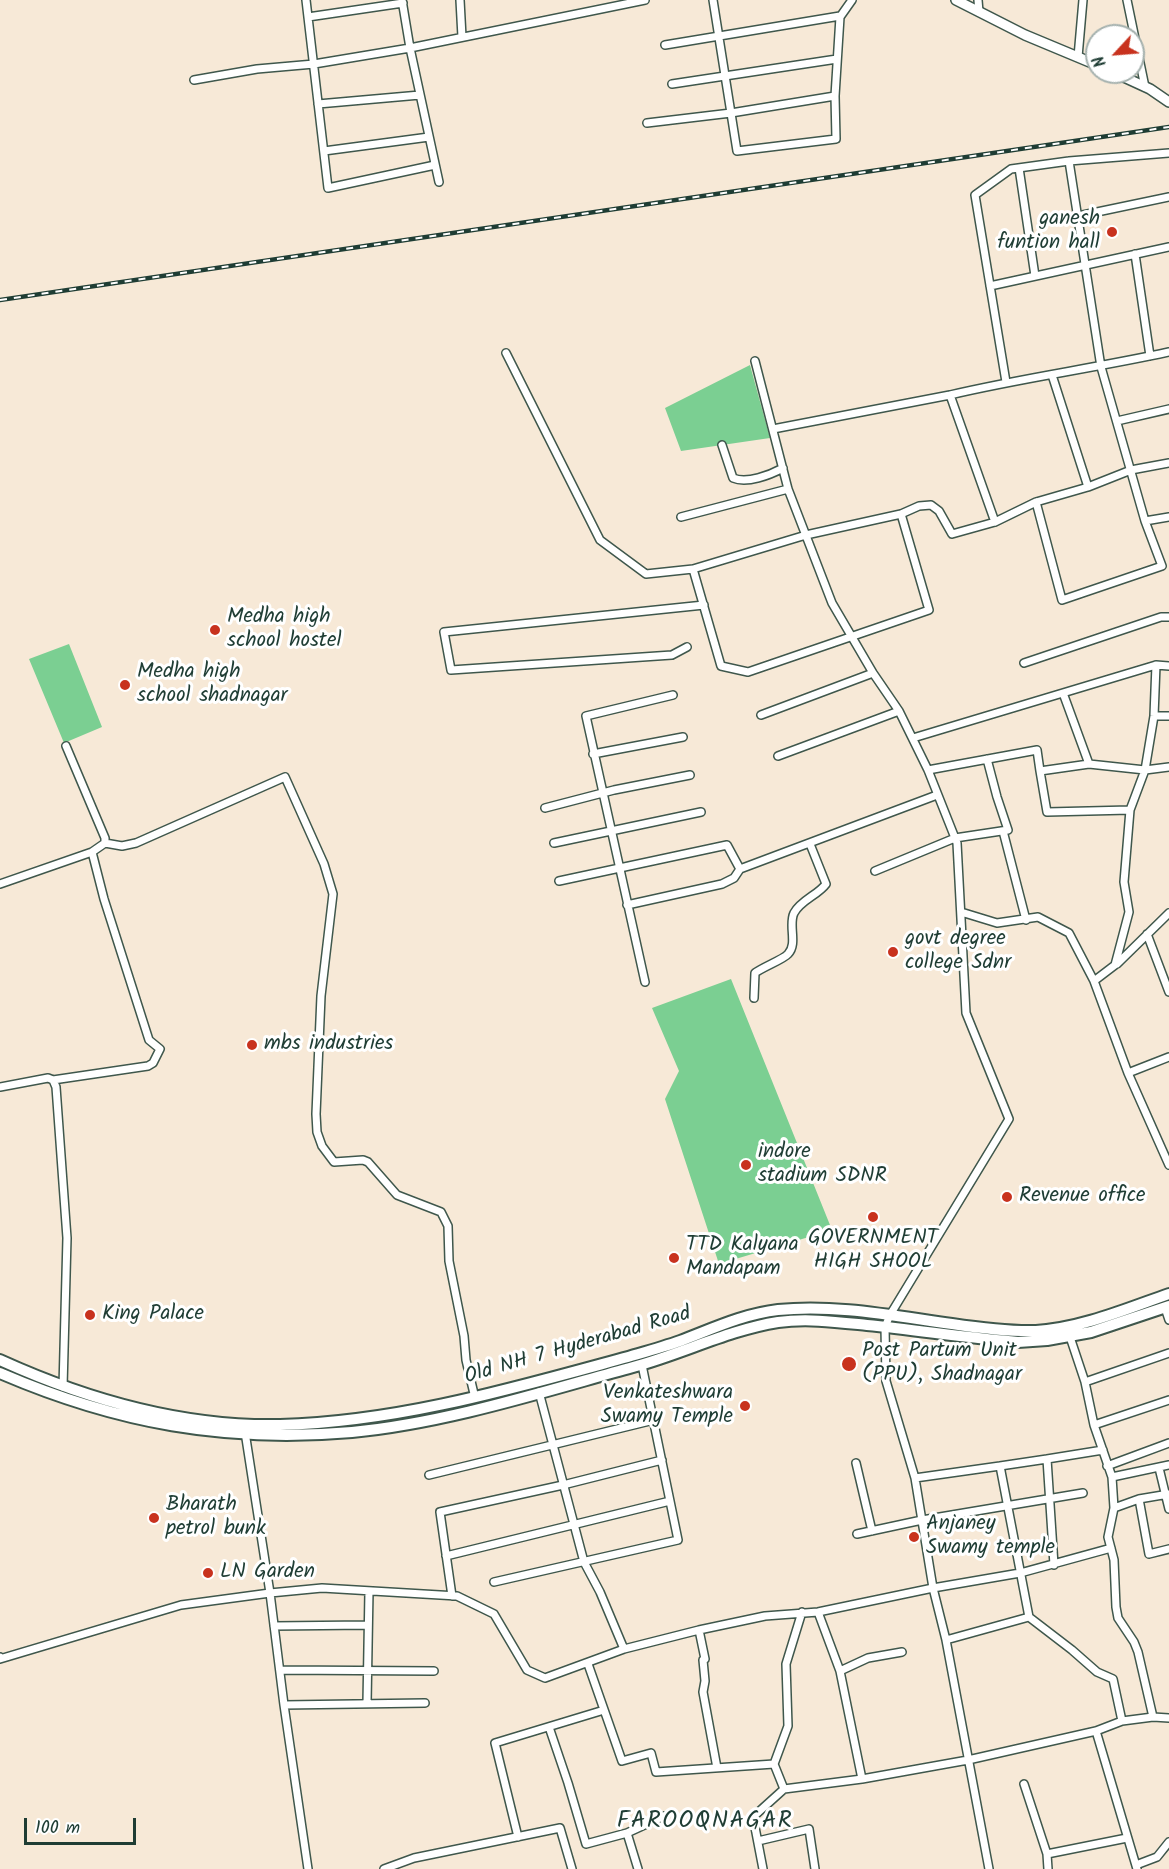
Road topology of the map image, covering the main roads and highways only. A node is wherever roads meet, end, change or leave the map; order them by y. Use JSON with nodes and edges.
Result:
{"nodes":[{"id":1,"x":956,"y":0,"type":"edge"},
{"id":2,"x":1085,"y":60,"type":"edge"},
{"id":3,"x":1139,"y":84,"type":"edge"},
{"id":4,"x":1169,"y":102,"type":"edge"},
{"id":5,"x":1169,"y":1294,"type":"edge"},
{"id":6,"x":1167,"y":1307,"type":"edge"},
{"id":7,"x":0,"y":1360,"type":"edge"},
{"id":8,"x":0,"y":1373,"type":"edge"},
{"id":9,"x":245,"y":1429,"type":"junction"}],
"edges":[{"from":1,"to":2,"type":"main road"},
{"from":3,"to":4,"type":"main road"},
{"from":5,"to":9,"type":"main road","name":"Old NH 7 Hyderabad Road"},
{"from":6,"to":9,"type":"main road","name":"Old NH 7 Hyderabad Road"},
{"from":7,"to":9,"type":"main road","name":"Old NH 7 Hyderabad Road"},
{"from":8,"to":9,"type":"main road","name":"Old NH 7 Hyderabad Road"}]}
